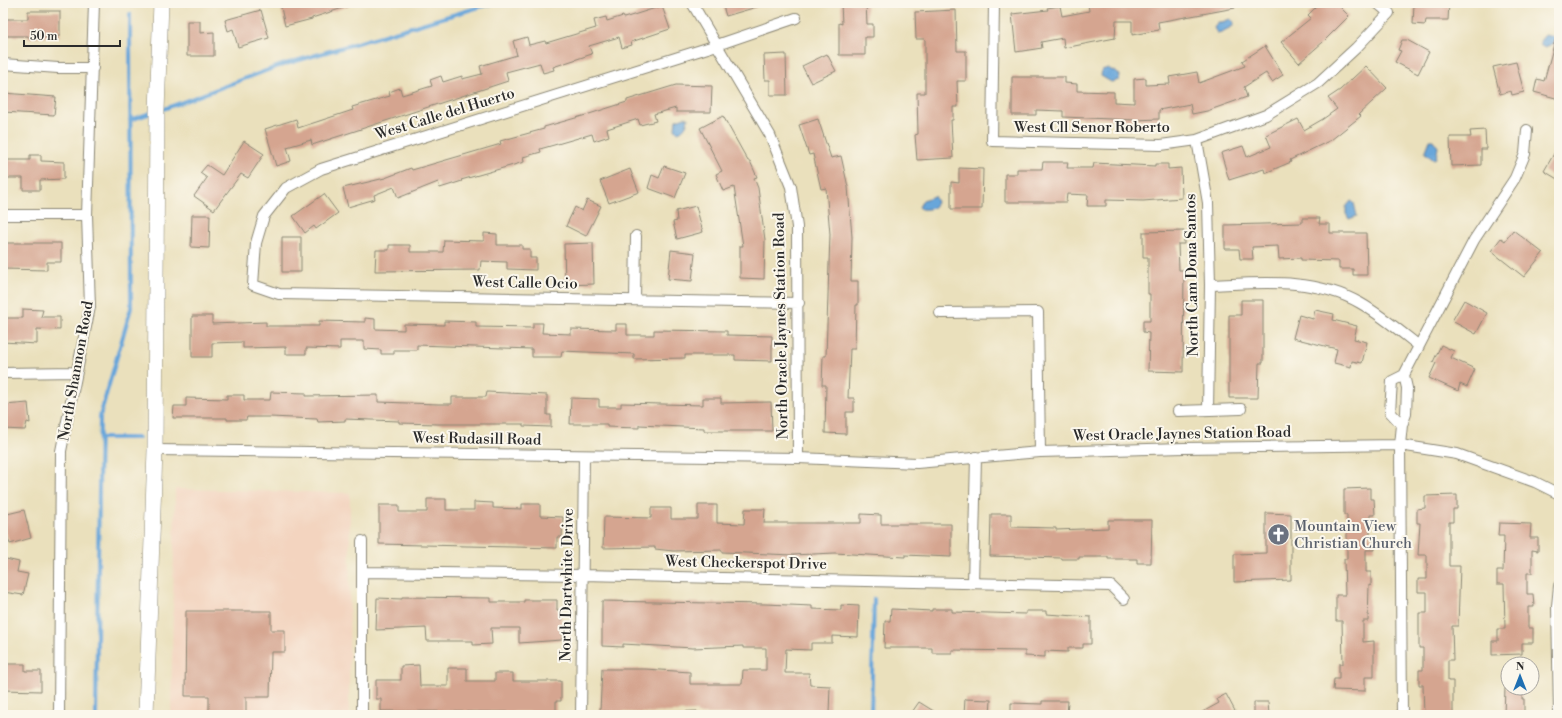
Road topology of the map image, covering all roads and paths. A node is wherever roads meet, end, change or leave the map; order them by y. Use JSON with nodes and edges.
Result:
{"nodes":[{"id":1,"x":94,"y":3,"type":"edge"},
{"id":2,"x":161,"y":3,"type":"edge"},
{"id":3,"x":692,"y":3,"type":"edge"},
{"id":4,"x":994,"y":3,"type":"edge"},
{"id":5,"x":1377,"y":3,"type":"edge"},
{"id":6,"x":796,"y":18,"type":"dead end"},
{"id":7,"x":717,"y":45,"type":"junction"},
{"id":8,"x":3,"y":64,"type":"edge"},
{"id":9,"x":93,"y":68,"type":"junction"},
{"id":10,"x":1527,"y":130,"type":"dead end"},
{"id":11,"x":1197,"y":140,"type":"junction"},
{"id":12,"x":3,"y":215,"type":"edge"},
{"id":13,"x":87,"y":215,"type":"junction"},
{"id":14,"x":636,"y":236,"type":"dead end"},
{"id":15,"x":253,"y":285,"type":"joint"},
{"id":16,"x":1210,"y":285,"type":"junction"},
{"id":17,"x":635,"y":300,"type":"junction"},
{"id":18,"x":799,"y":303,"type":"junction"},
{"id":19,"x":940,"y":313,"type":"dead end"},
{"id":20,"x":1419,"y":346,"type":"junction"},
{"id":21,"x":77,"y":372,"type":"junction"},
{"id":22,"x":3,"y":373,"type":"edge"},
{"id":23,"x":1404,"y":374,"type":"junction"},
{"id":24,"x":1241,"y":409,"type":"dead end"},
{"id":25,"x":1208,"y":410,"type":"junction"},
{"id":26,"x":1178,"y":411,"type":"dead end"},
{"id":27,"x":1402,"y":425,"type":"junction"},
{"id":28,"x":1400,"y":445,"type":"junction"},
{"id":29,"x":156,"y":450,"type":"junction"},
{"id":30,"x":1040,"y":452,"type":"junction"},
{"id":31,"x":584,"y":456,"type":"junction"},
{"id":32,"x":976,"y":457,"type":"junction"},
{"id":33,"x":798,"y":458,"type":"junction"},
{"id":34,"x":1559,"y":494,"type":"edge"},
{"id":35,"x":362,"y":541,"type":"dead end"},
{"id":36,"x":362,"y":572,"type":"junction"},
{"id":37,"x":582,"y":575,"type":"junction"},
{"id":38,"x":973,"y":584,"type":"junction"},
{"id":39,"x":1559,"y":586,"type":"edge"},
{"id":40,"x":1124,"y":598,"type":"dead end"},
{"id":41,"x":59,"y":715,"type":"edge"},
{"id":42,"x":146,"y":715,"type":"edge"},
{"id":43,"x":362,"y":715,"type":"edge"},
{"id":44,"x":581,"y":715,"type":"edge"},
{"id":45,"x":1402,"y":715,"type":"edge"},
{"id":46,"x":1558,"y":715,"type":"edge"}],
"edges":[{"from":1,"to":9,"type":"street","name":"North Shannon Road"},
{"from":2,"to":29,"type":"street"},
{"from":3,"to":7,"type":"street","name":"North Oracle Jaynes Station Road"},
{"from":4,"to":11,"type":"street","name":"West Cll Senor Roberto"},
{"from":5,"to":11,"type":"street","name":"West Cll Senor Roberto"},
{"from":6,"to":7,"type":"street","name":"West Calle del Huerto"},
{"from":7,"to":15,"type":"street","name":"West Calle del Huerto"},
{"from":7,"to":18,"type":"street","name":"North Oracle Jaynes Station Road"},
{"from":8,"to":9,"type":"street"},
{"from":9,"to":13,"type":"street","name":"North Shannon Road"},
{"from":10,"to":20,"type":"street"},
{"from":11,"to":16,"type":"street","name":"North Cam Dona Santos"},
{"from":12,"to":13,"type":"street"},
{"from":13,"to":21,"type":"street","name":"North Shannon Road"},
{"from":14,"to":17,"type":"street"},
{"from":15,"to":17,"type":"street","name":"West Calle Ocio"},
{"from":16,"to":20,"type":"street"},
{"from":16,"to":25,"type":"street","name":"North Cam Dona Santos"},
{"from":17,"to":18,"type":"street","name":"West Calle Ocio"},
{"from":18,"to":33,"type":"street","name":"North Oracle Jaynes Station Road"},
{"from":19,"to":30,"type":"street"},
{"from":20,"to":23,"type":"street"},
{"from":21,"to":22,"type":"street"},
{"from":21,"to":41,"type":"street","name":"North Shannon Road"},
{"from":23,"to":27,"type":"street"},
{"from":23,"to":27,"type":"street"},
{"from":24,"to":25,"type":"street"},
{"from":25,"to":26,"type":"street"},
{"from":27,"to":28,"type":"street"},
{"from":28,"to":30,"type":"street","name":"West Oracle Jaynes Station Road"},
{"from":28,"to":34,"type":"street","name":"West Oracle Jaynes Station Road"},
{"from":28,"to":45,"type":"street"},
{"from":29,"to":31,"type":"street","name":"West Rudasill Road"},
{"from":29,"to":42,"type":"street"},
{"from":30,"to":32,"type":"street","name":"West Oracle Jaynes Station Road"},
{"from":31,"to":33,"type":"street","name":"West Rudasill Road"},
{"from":31,"to":37,"type":"street","name":"North Dartwhite Drive"},
{"from":32,"to":33,"type":"street","name":"West Oracle Jaynes Station Road"},
{"from":32,"to":38,"type":"street"},
{"from":35,"to":36,"type":"street"},
{"from":36,"to":37,"type":"street","name":"West Checkerspot Drive"},
{"from":36,"to":43,"type":"street"},
{"from":37,"to":38,"type":"street","name":"West Checkerspot Drive"},
{"from":37,"to":44,"type":"street","name":"North Dartwhite Drive"},
{"from":38,"to":40,"type":"street","name":"West Checkerspot Drive"},
{"from":39,"to":46,"type":"street"}]}
